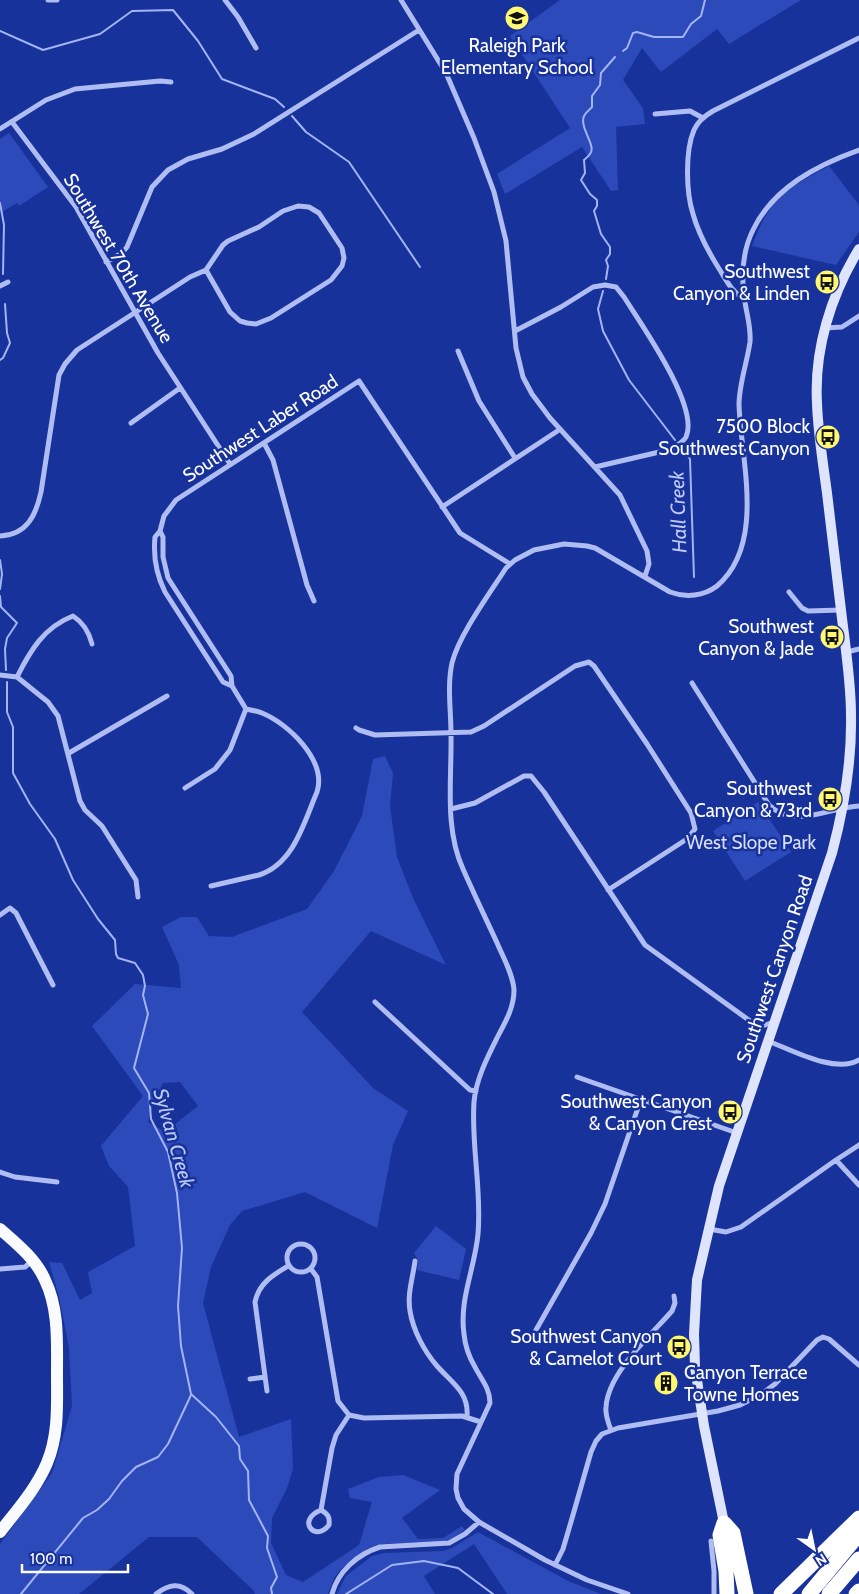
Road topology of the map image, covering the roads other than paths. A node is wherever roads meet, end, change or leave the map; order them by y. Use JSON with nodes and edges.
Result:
{"nodes":[{"id":1,"x":48,"y":0,"type":"edge"},
{"id":2,"x":57,"y":0,"type":"edge"},
{"id":3,"x":225,"y":0,"type":"edge"},
{"id":4,"x":401,"y":0,"type":"edge"},
{"id":5,"x":418,"y":30,"type":"junction"},
{"id":6,"x":859,"y":38,"type":"edge"},
{"id":7,"x":256,"y":48,"type":"dead end"},
{"id":8,"x":171,"y":82,"type":"dead end"},
{"id":9,"x":655,"y":114,"type":"dead end"},
{"id":10,"x":703,"y":118,"type":"junction"},
{"id":11,"x":12,"y":122,"type":"junction"},
{"id":12,"x":0,"y":129,"type":"edge"},
{"id":13,"x":859,"y":150,"type":"edge"},
{"id":14,"x":859,"y":249,"type":"edge"},
{"id":15,"x":106,"y":262,"type":"junction"},
{"id":16,"x":206,"y":270,"type":"junction"},
{"id":17,"x":8,"y":282,"type":"dead end"},
{"id":18,"x":0,"y":286,"type":"edge"},
{"id":19,"x":744,"y":299,"type":"junction"},
{"id":20,"x":134,"y":313,"type":"junction"},
{"id":21,"x":859,"y":316,"type":"edge"},
{"id":22,"x":825,"y":328,"type":"junction"},
{"id":23,"x":515,"y":331,"type":"junction"},
{"id":24,"x":458,"y":351,"type":"dead end"},
{"id":25,"x":180,"y":388,"type":"junction"},
{"id":26,"x":132,"y":423,"type":"dead end"},
{"id":27,"x":559,"y":430,"type":"junction"},
{"id":28,"x":264,"y":443,"type":"junction"},
{"id":29,"x":515,"y":458,"type":"junction"},
{"id":30,"x":230,"y":464,"type":"junction"},
{"id":31,"x":595,"y":467,"type":"junction"},
{"id":32,"x":442,"y":507,"type":"junction"},
{"id":33,"x":160,"y":531,"type":"junction"},
{"id":34,"x":0,"y":536,"type":"edge"},
{"id":35,"x":510,"y":564,"type":"junction"},
{"id":36,"x":645,"y":576,"type":"junction"},
{"id":37,"x":789,"y":592,"type":"dead end"},
{"id":38,"x":314,"y":601,"type":"dead end"},
{"id":39,"x":841,"y":610,"type":"junction"},
{"id":40,"x":92,"y":644,"type":"dead end"},
{"id":41,"x":859,"y":649,"type":"edge"},
{"id":42,"x":847,"y":652,"type":"junction"},
{"id":43,"x":0,"y":675,"type":"edge"},
{"id":44,"x":17,"y":677,"type":"junction"},
{"id":45,"x":692,"y":683,"type":"dead end"},
{"id":46,"x":232,"y":686,"type":"junction"},
{"id":47,"x":167,"y":696,"type":"dead end"},
{"id":48,"x":246,"y":709,"type":"junction"},
{"id":49,"x":356,"y":728,"type":"dead end"},
{"id":50,"x":451,"y":733,"type":"junction"},
{"id":51,"x":69,"y":753,"type":"junction"},
{"id":52,"x":185,"y":788,"type":"dead end"},
{"id":53,"x":859,"y":806,"type":"edge"},
{"id":54,"x":451,"y":809,"type":"junction"},
{"id":55,"x":843,"y":809,"type":"junction"},
{"id":56,"x":211,"y":886,"type":"dead end"},
{"id":57,"x":608,"y":890,"type":"junction"},
{"id":58,"x":138,"y":897,"type":"dead end"},
{"id":59,"x":0,"y":914,"type":"edge"},
{"id":60,"x":53,"y":985,"type":"dead end"},
{"id":61,"x":375,"y":1002,"type":"dead end"},
{"id":62,"x":774,"y":1022,"type":"junction"},
{"id":63,"x":768,"y":1041,"type":"junction"},
{"id":64,"x":859,"y":1060,"type":"edge"},
{"id":65,"x":577,"y":1077,"type":"dead end"},
{"id":66,"x":476,"y":1091,"type":"junction"},
{"id":67,"x":641,"y":1099,"type":"junction"},
{"id":68,"x":737,"y":1133,"type":"junction"},
{"id":69,"x":859,"y":1145,"type":"edge"},
{"id":70,"x":836,"y":1160,"type":"junction"},
{"id":71,"x":0,"y":1172,"type":"edge"},
{"id":72,"x":57,"y":1182,"type":"dead end"},
{"id":73,"x":859,"y":1185,"type":"edge"},
{"id":74,"x":708,"y":1228,"type":"junction"},
{"id":75,"x":0,"y":1229,"type":"edge"},
{"id":76,"x":32,"y":1261,"type":"junction"},
{"id":77,"x":416,"y":1261,"type":"dead end"},
{"id":78,"x":288,"y":1266,"type":"junction"},
{"id":79,"x":311,"y":1268,"type":"junction"},
{"id":80,"x":0,"y":1269,"type":"edge"},
{"id":81,"x":674,"y":1296,"type":"dead end"},
{"id":82,"x":536,"y":1330,"type":"dead end"},
{"id":83,"x":859,"y":1365,"type":"edge"},
{"id":84,"x":265,"y":1377,"type":"junction"},
{"id":85,"x":250,"y":1379,"type":"dead end"},
{"id":86,"x":267,"y":1391,"type":"dead end"},
{"id":87,"x":701,"y":1414,"type":"junction"},
{"id":88,"x":349,"y":1415,"type":"junction"},
{"id":89,"x":468,"y":1416,"type":"junction"},
{"id":90,"x":481,"y":1422,"type":"junction"},
{"id":91,"x":611,"y":1430,"type":"junction"},
{"id":92,"x":321,"y":1510,"type":"junction"},
{"id":93,"x":859,"y":1518,"type":"edge"},
{"id":94,"x":479,"y":1522,"type":"junction"},
{"id":95,"x":724,"y":1523,"type":"junction"},
{"id":96,"x":0,"y":1532,"type":"edge"},
{"id":97,"x":859,"y":1534,"type":"edge"},
{"id":98,"x":711,"y":1541,"type":"dead end"},
{"id":99,"x":859,"y":1559,"type":"edge"},
{"id":100,"x":555,"y":1565,"type":"junction"},
{"id":101,"x":859,"y":1591,"type":"edge"},
{"id":102,"x":156,"y":1594,"type":"edge"},
{"id":103,"x":192,"y":1594,"type":"edge"},
{"id":104,"x":332,"y":1594,"type":"edge"},
{"id":105,"x":628,"y":1594,"type":"edge"},
{"id":106,"x":714,"y":1594,"type":"edge"},
{"id":107,"x":727,"y":1594,"type":"edge"},
{"id":108,"x":746,"y":1594,"type":"edge"},
{"id":109,"x":781,"y":1594,"type":"edge"},
{"id":110,"x":809,"y":1594,"type":"edge"},
{"id":111,"x":829,"y":1594,"type":"edge"},
{"id":112,"x":856,"y":1594,"type":"edge"}],
"edges":[{"from":1,"to":2,"type":"street"},
{"from":3,"to":7,"type":"street"},
{"from":4,"to":5,"type":"street"},
{"from":5,"to":15,"type":"street"},
{"from":5,"to":23,"type":"street"},
{"from":6,"to":10,"type":"street"},
{"from":8,"to":11,"type":"street"},
{"from":9,"to":10,"type":"street"},
{"from":10,"to":19,"type":"street"},
{"from":11,"to":12,"type":"street"},
{"from":11,"to":15,"type":"street","name":"Southwest 70th Avenue"},
{"from":13,"to":19,"type":"street"},
{"from":14,"to":22,"type":"main road","name":"Southwest Canyon Road"},
{"from":15,"to":20,"type":"street","name":"Southwest 70th Avenue"},
{"from":16,"to":16,"type":"street"},
{"from":16,"to":20,"type":"street"},
{"from":17,"to":18,"type":"street"},
{"from":19,"to":36,"type":"street"},
{"from":20,"to":25,"type":"street","name":"Southwest 70th Avenue"},
{"from":20,"to":34,"type":"street"},
{"from":21,"to":22,"type":"street"},
{"from":22,"to":39,"type":"main road","name":"Southwest Canyon Road"},
{"from":23,"to":27,"type":"street"},
{"from":23,"to":31,"type":"street"},
{"from":24,"to":29,"type":"street"},
{"from":25,"to":26,"type":"street"},
{"from":25,"to":30,"type":"street","name":"Southwest 70th Avenue"},
{"from":27,"to":29,"type":"street"},
{"from":27,"to":31,"type":"street"},
{"from":28,"to":30,"type":"street","name":"Southwest Laber Road"},
{"from":28,"to":32,"type":"street","name":"Southwest Laber Road"},
{"from":28,"to":38,"type":"street"},
{"from":29,"to":32,"type":"street"},
{"from":30,"to":33,"type":"street","name":"Southwest Laber Road"},
{"from":31,"to":36,"type":"street"},
{"from":32,"to":35,"type":"street"},
{"from":33,"to":46,"type":"street"},
{"from":33,"to":46,"type":"street"},
{"from":35,"to":36,"type":"street"},
{"from":35,"to":50,"type":"street"},
{"from":37,"to":39,"type":"street"},
{"from":39,"to":42,"type":"main road","name":"Southwest Canyon Road"},
{"from":40,"to":44,"type":"street"},
{"from":41,"to":42,"type":"street"},
{"from":42,"to":55,"type":"main road","name":"Southwest Canyon Road"},
{"from":43,"to":44,"type":"street"},
{"from":44,"to":51,"type":"street"},
{"from":45,"to":55,"type":"street"},
{"from":46,"to":48,"type":"street"},
{"from":47,"to":51,"type":"street"},
{"from":48,"to":52,"type":"street"},
{"from":48,"to":56,"type":"street"},
{"from":49,"to":50,"type":"street"},
{"from":50,"to":54,"type":"street"},
{"from":50,"to":57,"type":"street"},
{"from":51,"to":58,"type":"street"},
{"from":53,"to":55,"type":"street"},
{"from":54,"to":57,"type":"street"},
{"from":54,"to":66,"type":"street"},
{"from":55,"to":62,"type":"main road","name":"Southwest Canyon Road"},
{"from":57,"to":62,"type":"street"},
{"from":59,"to":60,"type":"street"},
{"from":61,"to":66,"type":"street"},
{"from":62,"to":63,"type":"main road","name":"Southwest Canyon Road"},
{"from":63,"to":64,"type":"street"},
{"from":63,"to":68,"type":"main road","name":"Southwest Canyon Road"},
{"from":65,"to":67,"type":"street"},
{"from":66,"to":90,"type":"street"},
{"from":67,"to":68,"type":"street"},
{"from":67,"to":82,"type":"street"},
{"from":68,"to":74,"type":"main road","name":"Southwest Canyon Road"},
{"from":69,"to":70,"type":"street"},
{"from":70,"to":73,"type":"street"},
{"from":70,"to":74,"type":"street"},
{"from":71,"to":72,"type":"street"},
{"from":74,"to":87,"type":"main road","name":"Southwest Canyon Road"},
{"from":75,"to":76,"type":"main road"},
{"from":76,"to":80,"type":"street"},
{"from":76,"to":96,"type":"main road"},
{"from":77,"to":89,"type":"street"},
{"from":78,"to":79,"type":"street"},
{"from":78,"to":79,"type":"street"},
{"from":78,"to":84,"type":"street"},
{"from":79,"to":88,"type":"street"},
{"from":81,"to":91,"type":"street"},
{"from":83,"to":87,"type":"street"},
{"from":84,"to":85,"type":"street"},
{"from":84,"to":86,"type":"street"},
{"from":87,"to":91,"type":"street"},
{"from":87,"to":95,"type":"main road","name":"Southwest Canyon Road"},
{"from":88,"to":89,"type":"street"},
{"from":88,"to":92,"type":"street"},
{"from":89,"to":90,"type":"street"},
{"from":90,"to":94,"type":"street"},
{"from":91,"to":100,"type":"street"},
{"from":92,"to":92,"type":"street"},
{"from":93,"to":109,"type":"highway"},
{"from":94,"to":100,"type":"street"},
{"from":94,"to":104,"type":"street"},
{"from":95,"to":107,"type":"highway"},
{"from":95,"to":108,"type":"highway"},
{"from":97,"to":110,"type":"highway"},
{"from":98,"to":106,"type":"street"},
{"from":99,"to":111,"type":"highway"},
{"from":100,"to":105,"type":"street"},
{"from":101,"to":112,"type":"highway"},
{"from":102,"to":103,"type":"street"}]}
